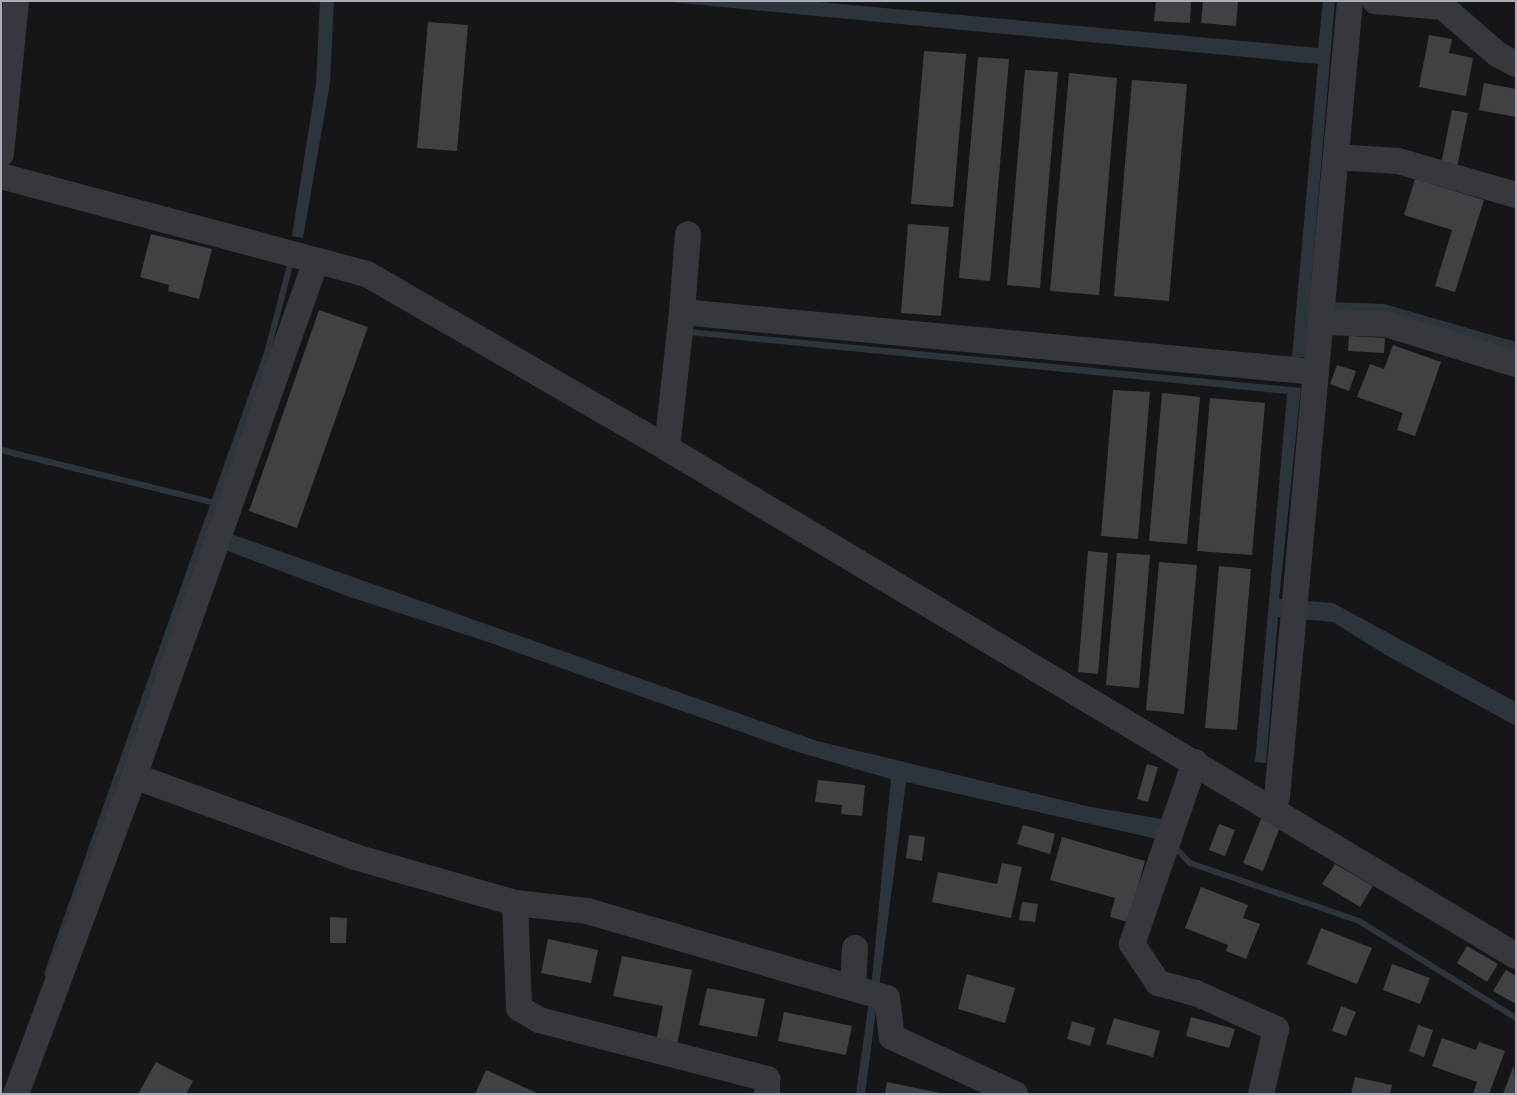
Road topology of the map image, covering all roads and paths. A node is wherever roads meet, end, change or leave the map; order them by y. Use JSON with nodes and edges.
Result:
{"nodes":[{"id":1,"x":16,"y":1,"type":"edge"},
{"id":2,"x":1350,"y":1,"type":"edge"},
{"id":3,"x":1375,"y":1,"type":"edge"},
{"id":4,"x":1516,"y":64,"type":"edge"},
{"id":5,"x":1,"y":154,"type":"edge"},
{"id":6,"x":1336,"y":157,"type":"junction"},
{"id":7,"x":1,"y":176,"type":"edge"},
{"id":8,"x":1516,"y":195,"type":"edge"},
{"id":9,"x":688,"y":234,"type":"dead end"},
{"id":10,"x":316,"y":261,"type":"junction"},
{"id":11,"x":682,"y":312,"type":"junction"},
{"id":12,"x":1321,"y":322,"type":"junction"},
{"id":13,"x":1516,"y":364,"type":"edge"},
{"id":14,"x":1316,"y":372,"type":"junction"},
{"id":15,"x":668,"y":448,"type":"junction"},
{"id":16,"x":1195,"y":762,"type":"junction"},
{"id":17,"x":134,"y":776,"type":"junction"},
{"id":18,"x":1270,"y":808,"type":"junction"},
{"id":19,"x":515,"y":903,"type":"junction"},
{"id":20,"x":854,"y":948,"type":"dead end"},
{"id":21,"x":1516,"y":956,"type":"edge"},
{"id":22,"x":857,"y":989,"type":"junction"},
{"id":23,"x":16,"y":1094,"type":"edge"},
{"id":24,"x":766,"y":1094,"type":"edge"},
{"id":25,"x":1015,"y":1094,"type":"edge"},
{"id":26,"x":1262,"y":1094,"type":"edge"}],
"edges":[{"from":1,"to":5,"type":"street"},
{"from":2,"to":6,"type":"street"},
{"from":3,"to":4,"type":"street"},
{"from":6,"to":8,"type":"street"},
{"from":6,"to":12,"type":"street"},
{"from":7,"to":10,"type":"street"},
{"from":9,"to":11,"type":"street"},
{"from":10,"to":15,"type":"street"},
{"from":10,"to":17,"type":"street"},
{"from":11,"to":14,"type":"street"},
{"from":11,"to":15,"type":"street"},
{"from":12,"to":13,"type":"street"},
{"from":12,"to":14,"type":"street"},
{"from":14,"to":18,"type":"street"},
{"from":15,"to":16,"type":"street"},
{"from":16,"to":18,"type":"street"},
{"from":16,"to":26,"type":"street"},
{"from":17,"to":19,"type":"street"},
{"from":17,"to":23,"type":"street"},
{"from":18,"to":21,"type":"street"},
{"from":19,"to":22,"type":"street"},
{"from":19,"to":24,"type":"street"},
{"from":20,"to":22,"type":"street"},
{"from":22,"to":25,"type":"street"}]}
